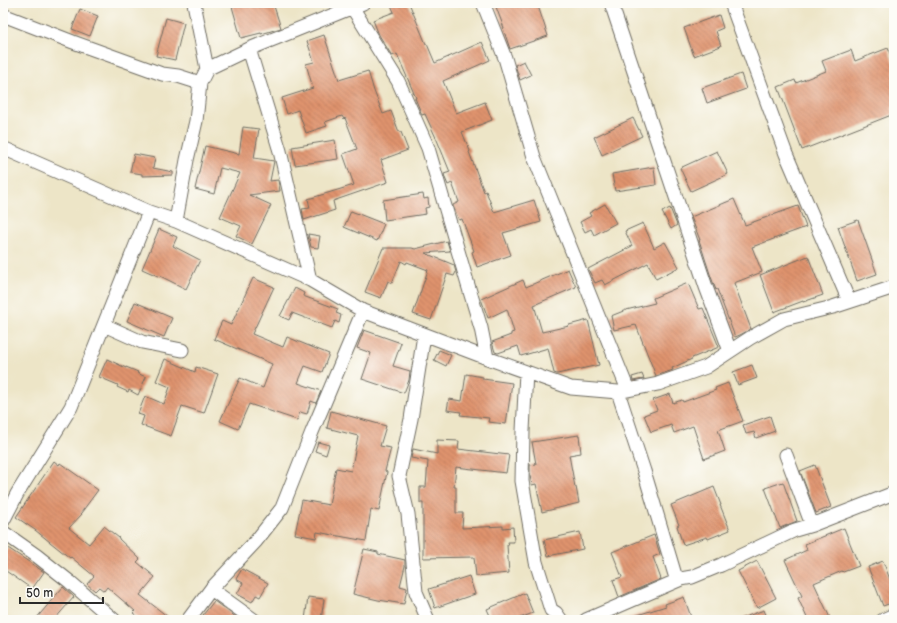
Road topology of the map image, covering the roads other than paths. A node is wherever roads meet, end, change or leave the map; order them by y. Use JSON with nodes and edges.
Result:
{"nodes":[{"id":1,"x":194,"y":3,"type":"edge"},
{"id":2,"x":483,"y":3,"type":"edge"},
{"id":3,"x":611,"y":3,"type":"edge"},
{"id":4,"x":731,"y":3,"type":"edge"},
{"id":5,"x":360,"y":4,"type":"edge"},
{"id":6,"x":3,"y":15,"type":"edge"},
{"id":7,"x":249,"y":49,"type":"junction"},
{"id":8,"x":207,"y":69,"type":"junction"},
{"id":9,"x":200,"y":82,"type":"junction"},
{"id":10,"x":4,"y":152,"type":"edge"},
{"id":11,"x":149,"y":212,"type":"junction"},
{"id":12,"x":176,"y":220,"type":"junction"},
{"id":13,"x":310,"y":280,"type":"junction"},
{"id":14,"x":894,"y":287,"type":"edge"},
{"id":15,"x":849,"y":301,"type":"junction"},
{"id":16,"x":363,"y":311,"type":"junction"},
{"id":17,"x":104,"y":325,"type":"junction"},
{"id":18,"x":424,"y":335,"type":"junction"},
{"id":19,"x":182,"y":350,"type":"dead end"},
{"id":20,"x":730,"y":351,"type":"junction"},
{"id":21,"x":487,"y":358,"type":"junction"},
{"id":22,"x":526,"y":372,"type":"junction"},
{"id":23,"x":623,"y":391,"type":"junction"},
{"id":24,"x":786,"y":455,"type":"dead end"},
{"id":25,"x":894,"y":493,"type":"edge"},
{"id":26,"x":3,"y":521,"type":"edge"},
{"id":27,"x":812,"y":525,"type":"junction"},
{"id":28,"x":3,"y":532,"type":"edge"},
{"id":29,"x":681,"y":579,"type":"junction"},
{"id":30,"x":212,"y":589,"type":"junction"},
{"id":31,"x":894,"y":615,"type":"edge"},
{"id":32,"x":114,"y":620,"type":"edge"},
{"id":33,"x":188,"y":620,"type":"edge"},
{"id":34,"x":254,"y":620,"type":"edge"},
{"id":35,"x":428,"y":620,"type":"edge"},
{"id":36,"x":561,"y":620,"type":"edge"},
{"id":37,"x":586,"y":620,"type":"edge"},
{"id":38,"x":883,"y":620,"type":"edge"}],
"edges":[{"from":1,"to":8,"type":"street"},
{"from":2,"to":23,"type":"street"},
{"from":3,"to":20,"type":"street"},
{"from":4,"to":15,"type":"street"},
{"from":5,"to":7,"type":"street"},
{"from":5,"to":21,"type":"street"},
{"from":6,"to":9,"type":"street"},
{"from":7,"to":8,"type":"street"},
{"from":7,"to":13,"type":"street"},
{"from":8,"to":9,"type":"street"},
{"from":9,"to":12,"type":"street"},
{"from":10,"to":11,"type":"street"},
{"from":11,"to":12,"type":"street"},
{"from":11,"to":17,"type":"street"},
{"from":12,"to":13,"type":"street"},
{"from":13,"to":16,"type":"street"},
{"from":14,"to":15,"type":"street"},
{"from":15,"to":20,"type":"street"},
{"from":16,"to":18,"type":"street"},
{"from":16,"to":30,"type":"street"},
{"from":17,"to":19,"type":"street"},
{"from":17,"to":26,"type":"street"},
{"from":18,"to":21,"type":"street"},
{"from":18,"to":35,"type":"street"},
{"from":20,"to":23,"type":"street"},
{"from":21,"to":22,"type":"street"},
{"from":22,"to":23,"type":"street"},
{"from":22,"to":36,"type":"street"},
{"from":23,"to":29,"type":"street"},
{"from":24,"to":27,"type":"street"},
{"from":25,"to":27,"type":"street"},
{"from":27,"to":29,"type":"street"},
{"from":28,"to":32,"type":"street"},
{"from":29,"to":37,"type":"street"},
{"from":30,"to":33,"type":"street"},
{"from":30,"to":34,"type":"street"},
{"from":31,"to":38,"type":"street"}]}
